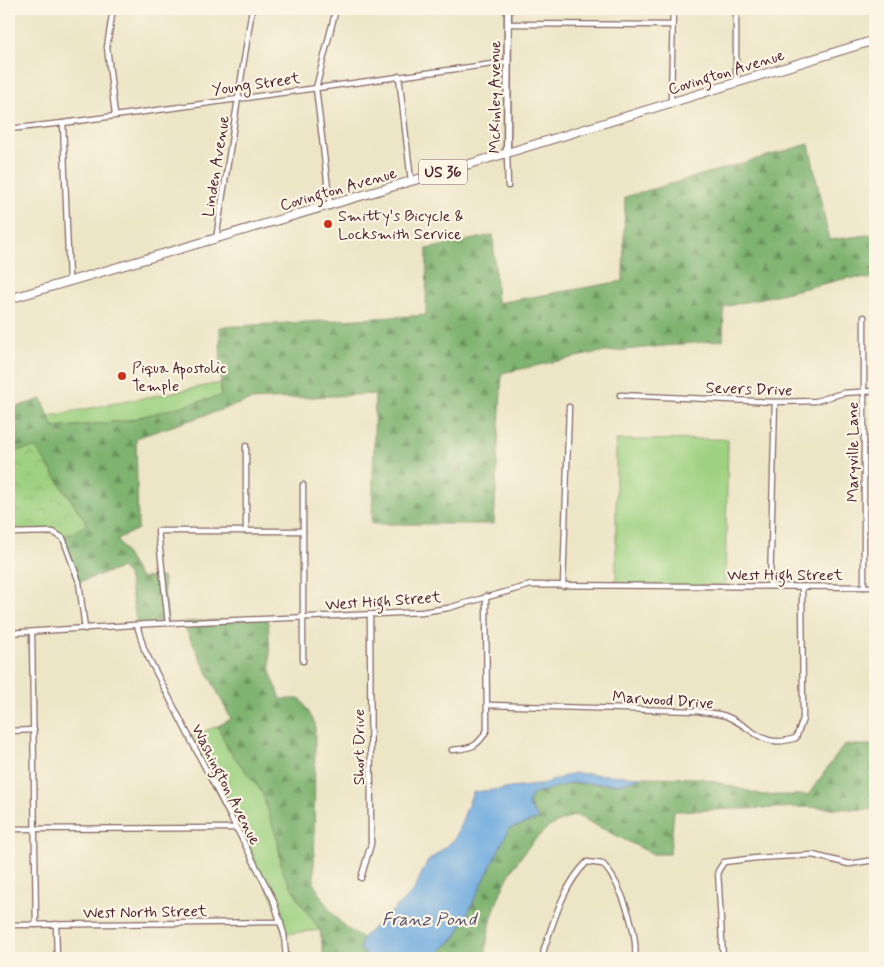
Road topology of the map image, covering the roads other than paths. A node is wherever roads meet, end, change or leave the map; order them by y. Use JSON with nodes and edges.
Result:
{"nodes":[{"id":1,"x":113,"y":9,"type":"edge"},
{"id":2,"x":252,"y":9,"type":"edge"},
{"id":3,"x":336,"y":9,"type":"edge"},
{"id":4,"x":408,"y":9,"type":"edge"},
{"id":5,"x":508,"y":9,"type":"edge"},
{"id":6,"x":673,"y":9,"type":"edge"},
{"id":7,"x":736,"y":9,"type":"edge"},
{"id":8,"x":508,"y":24,"type":"junction"},
{"id":9,"x":672,"y":25,"type":"junction"},
{"id":10,"x":875,"y":40,"type":"edge"},
{"id":11,"x":507,"y":62,"type":"junction"},
{"id":12,"x":400,"y":76,"type":"junction"},
{"id":13,"x":736,"y":81,"type":"junction"},
{"id":14,"x":316,"y":88,"type":"junction"},
{"id":15,"x":239,"y":98,"type":"junction"},
{"id":16,"x":671,"y":102,"type":"junction"},
{"id":17,"x":115,"y":115,"type":"junction"},
{"id":18,"x":62,"y":123,"type":"junction"},
{"id":19,"x":9,"y":128,"type":"edge"},
{"id":20,"x":507,"y":153,"type":"junction"},
{"id":21,"x":411,"y":181,"type":"junction"},
{"id":22,"x":508,"y":186,"type":"dead end"},
{"id":23,"x":330,"y":205,"type":"junction"},
{"id":24,"x":216,"y":238,"type":"junction"},
{"id":25,"x":69,"y":280,"type":"junction"},
{"id":26,"x":9,"y":299,"type":"edge"},
{"id":27,"x":864,"y":318,"type":"dead end"},
{"id":28,"x":864,"y":391,"type":"junction"},
{"id":29,"x":875,"y":391,"type":"edge"},
{"id":30,"x":620,"y":395,"type":"dead end"},
{"id":31,"x":775,"y":402,"type":"junction"},
{"id":32,"x":569,"y":407,"type":"dead end"},
{"id":33,"x":246,"y":446,"type":"dead end"},
{"id":34,"x":303,"y":485,"type":"dead end"},
{"id":35,"x":246,"y":531,"type":"junction"},
{"id":36,"x":303,"y":531,"type":"junction"},
{"id":37,"x":9,"y":532,"type":"edge"},
{"id":38,"x":563,"y":586,"type":"junction"},
{"id":39,"x":770,"y":586,"type":"junction"},
{"id":40,"x":802,"y":587,"type":"junction"},
{"id":41,"x":864,"y":587,"type":"junction"},
{"id":42,"x":875,"y":587,"type":"edge"},
{"id":43,"x":486,"y":596,"type":"junction"},
{"id":44,"x":370,"y":614,"type":"junction"},
{"id":45,"x":302,"y":617,"type":"junction"},
{"id":46,"x":168,"y":623,"type":"junction"},
{"id":47,"x":137,"y":624,"type":"junction"},
{"id":48,"x":85,"y":629,"type":"junction"},
{"id":49,"x":32,"y":632,"type":"junction"},
{"id":50,"x":9,"y":633,"type":"edge"},
{"id":51,"x":303,"y":661,"type":"dead end"},
{"id":52,"x":488,"y":705,"type":"junction"},
{"id":53,"x":34,"y":730,"type":"junction"},
{"id":54,"x":9,"y":731,"type":"edge"},
{"id":55,"x":452,"y":750,"type":"dead end"},
{"id":56,"x":235,"y":828,"type":"junction"},
{"id":57,"x":9,"y":829,"type":"edge"},
{"id":58,"x":36,"y":829,"type":"junction"},
{"id":59,"x":875,"y":860,"type":"edge"},
{"id":60,"x":361,"y":878,"type":"dead end"},
{"id":61,"x":281,"y":922,"type":"junction"},
{"id":62,"x":36,"y":924,"type":"junction"},
{"id":63,"x":56,"y":924,"type":"junction"},
{"id":64,"x":9,"y":925,"type":"edge"},
{"id":65,"x":57,"y":958,"type":"edge"},
{"id":66,"x":286,"y":958,"type":"edge"},
{"id":67,"x":543,"y":958,"type":"edge"},
{"id":68,"x":635,"y":958,"type":"edge"},
{"id":69,"x":723,"y":958,"type":"edge"}],
"edges":[{"from":1,"to":17,"type":"street"},
{"from":2,"to":15,"type":"street","name":"Linden Avenue"},
{"from":3,"to":4,"type":"street"},
{"from":3,"to":14,"type":"street"},
{"from":5,"to":8,"type":"street","name":"McKinley Avenue"},
{"from":6,"to":9,"type":"street"},
{"from":7,"to":13,"type":"street"},
{"from":8,"to":9,"type":"street"},
{"from":8,"to":11,"type":"street","name":"McKinley Avenue"},
{"from":9,"to":16,"type":"street"},
{"from":10,"to":13,"type":"main road","name":"Covington Avenue","number":"US 36"},
{"from":11,"to":12,"type":"street","name":"Young Street"},
{"from":11,"to":20,"type":"street","name":"McKinley Avenue"},
{"from":12,"to":14,"type":"street","name":"Young Street"},
{"from":12,"to":21,"type":"street"},
{"from":13,"to":16,"type":"main road","name":"Covington Avenue","number":"US 36"},
{"from":14,"to":15,"type":"street","name":"Young Street"},
{"from":14,"to":23,"type":"street"},
{"from":15,"to":17,"type":"street","name":"Young Street"},
{"from":15,"to":24,"type":"street","name":"Linden Avenue"},
{"from":16,"to":20,"type":"main road","name":"Covington Avenue","number":"US 36"},
{"from":17,"to":18,"type":"street","name":"Young Street"},
{"from":18,"to":19,"type":"street","name":"Young Street"},
{"from":18,"to":25,"type":"street"},
{"from":20,"to":21,"type":"main road","name":"Covington Avenue","number":"US 36"},
{"from":20,"to":22,"type":"street","name":"McKinley Avenue"},
{"from":21,"to":23,"type":"main road","name":"Covington Avenue","number":"US 36"},
{"from":23,"to":24,"type":"main road","name":"Covington Avenue","number":"US 36"},
{"from":24,"to":25,"type":"main road","name":"Covington Avenue","number":"US 36"},
{"from":25,"to":26,"type":"main road","name":"Covington Avenue","number":"US 36"},
{"from":27,"to":28,"type":"street","name":"Maryville Lane"},
{"from":28,"to":29,"type":"street","name":"Severs Drive"},
{"from":28,"to":31,"type":"street","name":"Severs Drive"},
{"from":28,"to":41,"type":"street","name":"Maryville Lane"},
{"from":30,"to":31,"type":"street","name":"Severs Drive"},
{"from":31,"to":39,"type":"street"},
{"from":32,"to":38,"type":"street"},
{"from":33,"to":35,"type":"street"},
{"from":34,"to":36,"type":"street"},
{"from":35,"to":36,"type":"street"},
{"from":35,"to":46,"type":"street"},
{"from":36,"to":45,"type":"street"},
{"from":37,"to":48,"type":"street"},
{"from":38,"to":39,"type":"street","name":"West High Street"},
{"from":38,"to":43,"type":"street","name":"West High Street"},
{"from":39,"to":40,"type":"street","name":"West High Street"},
{"from":40,"to":41,"type":"street","name":"West High Street"},
{"from":40,"to":52,"type":"street","name":"Marwood Drive"},
{"from":41,"to":42,"type":"street","name":"West High Street"},
{"from":43,"to":44,"type":"street","name":"West High Street"},
{"from":43,"to":52,"type":"street"},
{"from":44,"to":45,"type":"street","name":"West High Street"},
{"from":44,"to":60,"type":"street","name":"Short Drive"},
{"from":45,"to":46,"type":"street","name":"West High Street"},
{"from":45,"to":51,"type":"street"},
{"from":46,"to":47,"type":"street","name":"West High Street"},
{"from":47,"to":48,"type":"street","name":"West High Street"},
{"from":47,"to":56,"type":"street","name":"Washington Avenue"},
{"from":48,"to":49,"type":"street","name":"West High Street"},
{"from":49,"to":50,"type":"street","name":"West High Street"},
{"from":49,"to":53,"type":"street"},
{"from":52,"to":55,"type":"street"},
{"from":53,"to":54,"type":"street"},
{"from":53,"to":58,"type":"street"},
{"from":56,"to":58,"type":"street"},
{"from":56,"to":61,"type":"street","name":"Washington Avenue"},
{"from":57,"to":58,"type":"street"},
{"from":58,"to":62,"type":"street"},
{"from":59,"to":69,"type":"street"},
{"from":61,"to":63,"type":"street","name":"West North Street"},
{"from":61,"to":66,"type":"street","name":"Washington Avenue"},
{"from":62,"to":63,"type":"street","name":"West North Street"},
{"from":62,"to":64,"type":"street","name":"West North Street"},
{"from":63,"to":65,"type":"street"},
{"from":67,"to":68,"type":"street"}]}
